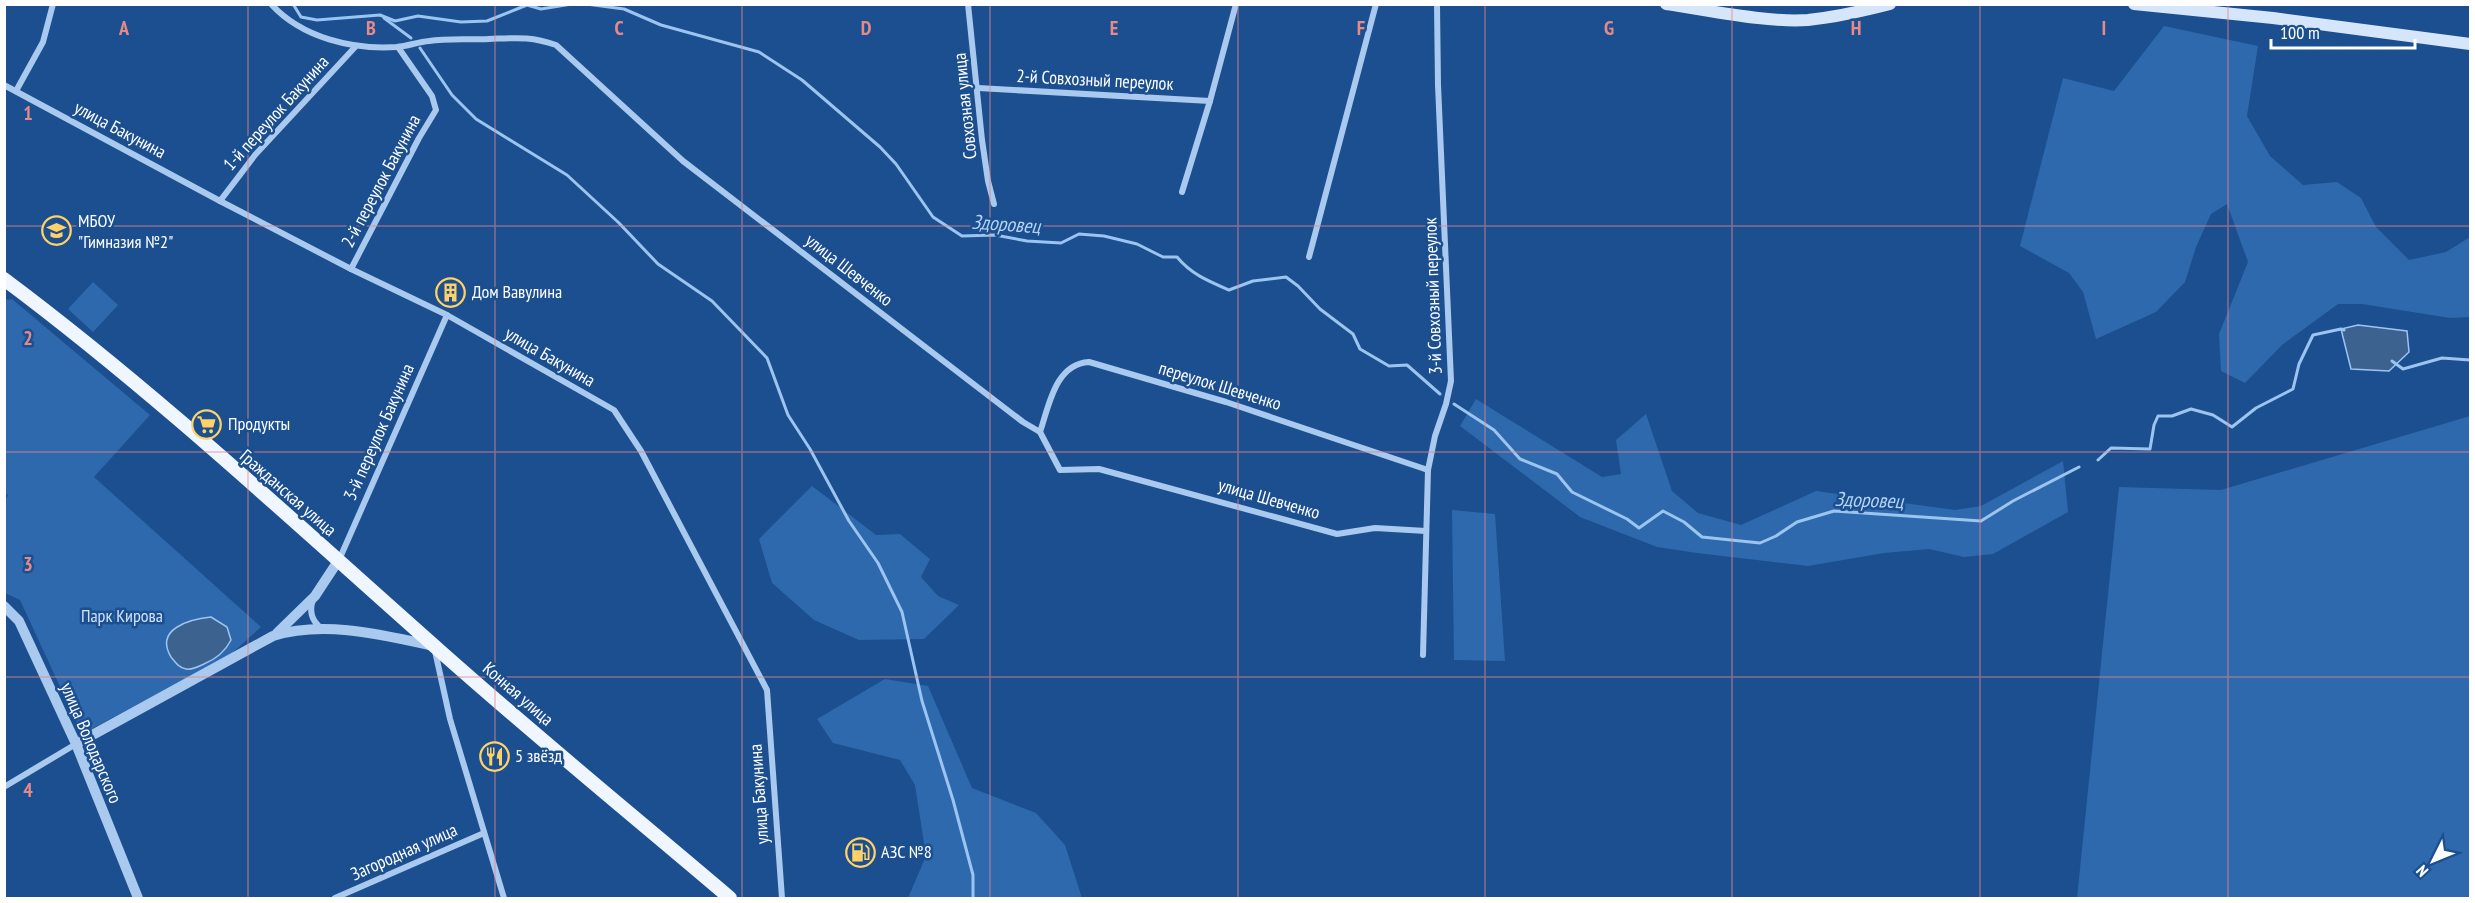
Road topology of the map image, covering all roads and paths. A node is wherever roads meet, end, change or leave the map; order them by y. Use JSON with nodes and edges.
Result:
{"nodes":[{"id":1,"x":53,"y":4,"type":"edge"},
{"id":2,"x":271,"y":4,"type":"edge"},
{"id":3,"x":968,"y":4,"type":"edge"},
{"id":4,"x":1236,"y":4,"type":"edge"},
{"id":5,"x":1376,"y":4,"type":"edge"},
{"id":6,"x":1437,"y":4,"type":"edge"},
{"id":7,"x":1666,"y":4,"type":"edge"},
{"id":8,"x":1890,"y":4,"type":"edge"},
{"id":9,"x":2134,"y":4,"type":"edge"},
{"id":10,"x":2470,"y":44,"type":"edge"},
{"id":11,"x":356,"y":46,"type":"junction"},
{"id":12,"x":398,"y":47,"type":"junction"},
{"id":13,"x":4,"y":85,"type":"edge"},
{"id":14,"x":978,"y":88,"type":"junction"},
{"id":15,"x":16,"y":90,"type":"junction"},
{"id":16,"x":1210,"y":101,"type":"junction"},
{"id":17,"x":1182,"y":192,"type":"dead end"},
{"id":18,"x":220,"y":201,"type":"junction"},
{"id":19,"x":994,"y":204,"type":"dead end"},
{"id":20,"x":1309,"y":257,"type":"dead end"},
{"id":21,"x":351,"y":269,"type":"junction"},
{"id":22,"x":4,"y":279,"type":"edge"},
{"id":23,"x":447,"y":315,"type":"junction"},
{"id":24,"x":1040,"y":432,"type":"junction"},
{"id":25,"x":1428,"y":470,"type":"junction"},
{"id":26,"x":1426,"y":531,"type":"junction"},
{"id":27,"x":338,"y":561,"type":"junction"},
{"id":28,"x":315,"y":596,"type":"junction"},
{"id":29,"x":4,"y":606,"type":"edge"},
{"id":30,"x":402,"y":617,"type":"junction"},
{"id":31,"x":323,"y":629,"type":"junction"},
{"id":32,"x":273,"y":636,"type":"junction"},
{"id":33,"x":394,"y":638,"type":"junction"},
{"id":34,"x":434,"y":646,"type":"junction"},
{"id":35,"x":1423,"y":655,"type":"dead end"},
{"id":36,"x":76,"y":744,"type":"junction"},
{"id":37,"x":4,"y":787,"type":"edge"},
{"id":38,"x":484,"y":833,"type":"junction"},
{"id":39,"x":138,"y":898,"type":"edge"},
{"id":40,"x":336,"y":898,"type":"edge"},
{"id":41,"x":504,"y":898,"type":"edge"},
{"id":42,"x":730,"y":898,"type":"edge"},
{"id":43,"x":782,"y":898,"type":"edge"}],
"edges":[{"from":1,"to":15,"type":"street"},
{"from":2,"to":11,"type":"street","name":"улица Шевченко"},
{"from":3,"to":14,"type":"street","name":"Совхозная улица"},
{"from":4,"to":16,"type":"street"},
{"from":5,"to":20,"type":"street"},
{"from":6,"to":25,"type":"street","name":"3-й Совхозный переулок"},
{"from":7,"to":8,"type":"main road"},
{"from":9,"to":10,"type":"main road"},
{"from":11,"to":12,"type":"street","name":"улица Шевченко"},
{"from":11,"to":18,"type":"street","name":"1-й переулок Бакунина"},
{"from":12,"to":21,"type":"street","name":"2-й переулок Бакунина"},
{"from":12,"to":24,"type":"street","name":"улица Шевченко"},
{"from":13,"to":15,"type":"street","name":"улица Бакунина"},
{"from":14,"to":16,"type":"street","name":"2-й Совхозный переулок"},
{"from":14,"to":19,"type":"street","name":"Совхозная улица"},
{"from":15,"to":18,"type":"street","name":"улица Бакунина"},
{"from":16,"to":17,"type":"street"},
{"from":18,"to":21,"type":"street","name":"улица Бакунина"},
{"from":21,"to":23,"type":"street","name":"улица Бакунина"},
{"from":22,"to":27,"type":"main road","name":"Гражданская улица"},
{"from":23,"to":27,"type":"street","name":"3-й переулок Бакунина"},
{"from":23,"to":43,"type":"street","name":"улица Бакунина"},
{"from":24,"to":25,"type":"street","name":"переулок Шевченко"},
{"from":24,"to":26,"type":"street","name":"улица Шевченко"},
{"from":25,"to":26,"type":"street","name":"3-й Совхозный переулок"},
{"from":26,"to":35,"type":"street","name":"3-й Совхозный переулок"},
{"from":27,"to":28,"type":"street","name":"Конная улица"},
{"from":27,"to":30,"type":"main road","name":"Гражданская улица"},
{"from":28,"to":31,"type":"street"},
{"from":28,"to":32,"type":"street","name":"Конная улица"},
{"from":29,"to":36,"type":"street","name":"улица Володарского"},
{"from":30,"to":33,"type":"street"},
{"from":30,"to":34,"type":"main road","name":"Гражданская улица"},
{"from":31,"to":32,"type":"street","name":"Конная улица"},
{"from":31,"to":33,"type":"street","name":"Конная улица"},
{"from":32,"to":36,"type":"street","name":"Конная улица"},
{"from":33,"to":34,"type":"street","name":"Конная улица"},
{"from":34,"to":38,"type":"street"},
{"from":34,"to":42,"type":"main road","name":"Конная улица"},
{"from":36,"to":37,"type":"street"},
{"from":36,"to":39,"type":"street","name":"улица Володарского"},
{"from":38,"to":40,"type":"street","name":"Загородная улица"},
{"from":38,"to":41,"type":"street"}]}
